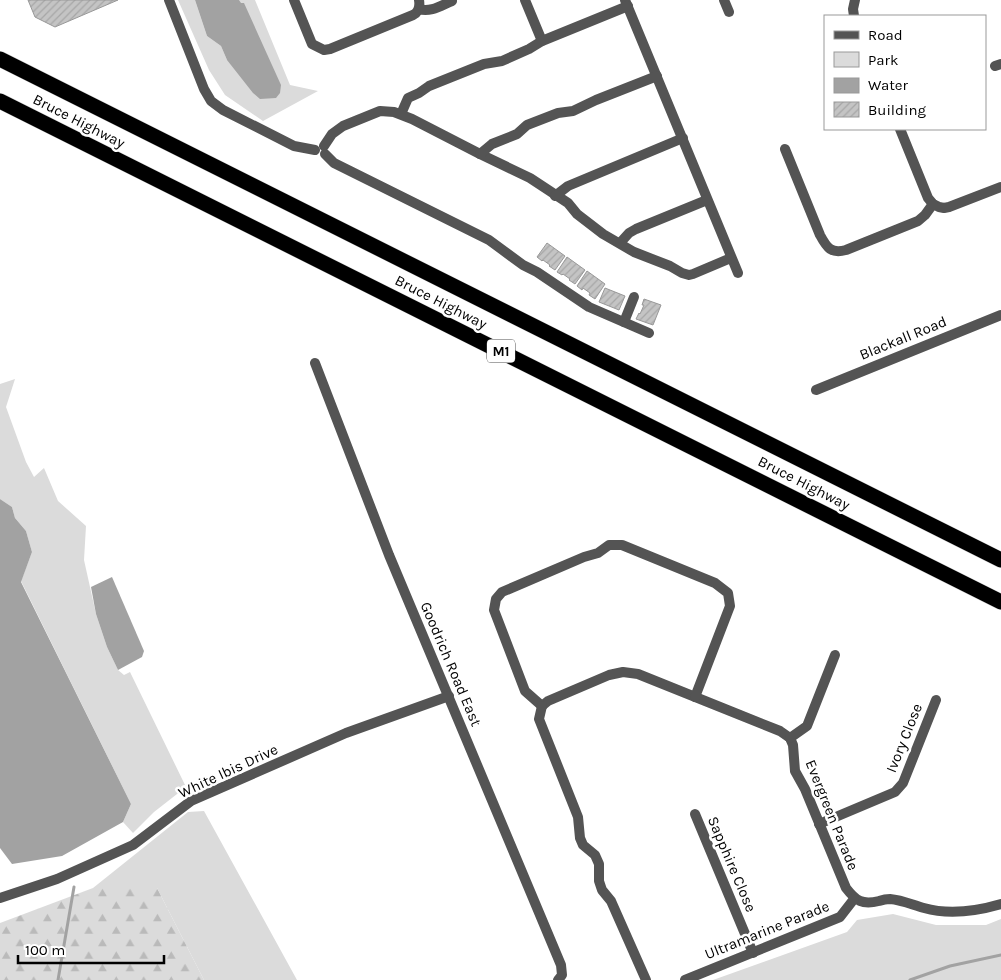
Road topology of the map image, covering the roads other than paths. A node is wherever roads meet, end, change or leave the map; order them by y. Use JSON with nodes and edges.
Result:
{"nodes":[{"id":1,"x":169,"y":0,"type":"edge"},
{"id":2,"x":294,"y":0,"type":"edge"},
{"id":3,"x":724,"y":0,"type":"edge"},
{"id":4,"x":855,"y":0,"type":"edge"},
{"id":5,"x":452,"y":1,"type":"dead end"},
{"id":6,"x":627,"y":3,"type":"edge"},
{"id":7,"x":419,"y":4,"type":"edge"},
{"id":8,"x":527,"y":4,"type":"edge"},
{"id":9,"x":729,"y":12,"type":"dead end"},
{"id":10,"x":854,"y":15,"type":"edge"},
{"id":11,"x":542,"y":41,"type":"junction"},
{"id":12,"x":0,"y":59,"type":"edge"},
{"id":13,"x":657,"y":76,"type":"junction"},
{"id":14,"x":0,"y":101,"type":"edge"},
{"id":15,"x":401,"y":114,"type":"junction"},
{"id":16,"x":900,"y":130,"type":"edge"},
{"id":17,"x":683,"y":138,"type":"junction"},
{"id":18,"x":785,"y":149,"type":"dead end"},
{"id":19,"x":322,"y":150,"type":"junction"},
{"id":20,"x":480,"y":154,"type":"junction"},
{"id":21,"x":1001,"y":187,"type":"edge"},
{"id":22,"x":556,"y":196,"type":"junction"},
{"id":23,"x":707,"y":200,"type":"junction"},
{"id":24,"x":933,"y":204,"type":"junction"},
{"id":25,"x":620,"y":243,"type":"junction"},
{"id":26,"x":731,"y":258,"type":"junction"},
{"id":27,"x":738,"y":273,"type":"dead end"},
{"id":28,"x":634,"y":296,"type":"dead end"},
{"id":29,"x":1001,"y":314,"type":"edge"},
{"id":30,"x":624,"y":322,"type":"junction"},
{"id":31,"x":649,"y":333,"type":"dead end"},
{"id":32,"x":314,"y":363,"type":"dead end"},
{"id":33,"x":816,"y":390,"type":"dead end"},
{"id":34,"x":1001,"y":560,"type":"edge"},
{"id":35,"x":1001,"y":602,"type":"edge"},
{"id":36,"x":835,"y":655,"type":"dead end"},
{"id":37,"x":449,"y":696,"type":"junction"},
{"id":38,"x":695,"y":697,"type":"junction"},
{"id":39,"x":936,"y":700,"type":"dead end"},
{"id":40,"x":542,"y":706,"type":"junction"},
{"id":41,"x":790,"y":738,"type":"junction"},
{"id":42,"x":695,"y":814,"type":"dead end"},
{"id":43,"x":819,"y":824,"type":"junction"},
{"id":44,"x":0,"y":898,"type":"edge"},
{"id":45,"x":854,"y":899,"type":"junction"},
{"id":46,"x":1001,"y":904,"type":"edge"},
{"id":47,"x":753,"y":953,"type":"junction"},
{"id":48,"x":560,"y":977,"type":"edge"},
{"id":49,"x":646,"y":980,"type":"edge"},
{"id":50,"x":685,"y":980,"type":"edge"}],
"edges":[{"from":1,"to":19,"type":"street"},
{"from":2,"to":7,"type":"street"},
{"from":3,"to":9,"type":"street"},
{"from":4,"to":10,"type":"street"},
{"from":5,"to":7,"type":"street"},
{"from":6,"to":11,"type":"street"},
{"from":6,"to":13,"type":"street"},
{"from":8,"to":11,"type":"street"},
{"from":11,"to":15,"type":"street"},
{"from":12,"to":34,"type":"highway","name":"Bruce Highway","number":"M1"},
{"from":13,"to":17,"type":"street"},
{"from":13,"to":20,"type":"street"},
{"from":14,"to":35,"type":"highway","name":"Bruce Highway","number":"M1"},
{"from":15,"to":19,"type":"street"},
{"from":15,"to":20,"type":"street"},
{"from":16,"to":24,"type":"street"},
{"from":17,"to":22,"type":"street"},
{"from":17,"to":23,"type":"street"},
{"from":18,"to":24,"type":"street"},
{"from":19,"to":30,"type":"street"},
{"from":20,"to":22,"type":"street"},
{"from":21,"to":24,"type":"street"},
{"from":22,"to":25,"type":"street"},
{"from":23,"to":25,"type":"street"},
{"from":23,"to":26,"type":"street"},
{"from":25,"to":26,"type":"street"},
{"from":26,"to":27,"type":"street"},
{"from":28,"to":30,"type":"street"},
{"from":29,"to":33,"type":"street","name":"Blackall Road"},
{"from":30,"to":31,"type":"street"},
{"from":32,"to":37,"type":"street","name":"Goodrich Road East"},
{"from":36,"to":41,"type":"street"},
{"from":37,"to":44,"type":"street","name":"White Ibis Drive"},
{"from":37,"to":48,"type":"street","name":"Goodrich Road East"},
{"from":38,"to":40,"type":"street"},
{"from":38,"to":40,"type":"street"},
{"from":38,"to":41,"type":"street"},
{"from":39,"to":43,"type":"street","name":"Ivory Close"},
{"from":40,"to":49,"type":"street"},
{"from":41,"to":43,"type":"street","name":"Evergreen Parade"},
{"from":42,"to":47,"type":"street","name":"Sapphire Close"},
{"from":43,"to":45,"type":"street","name":"Evergreen Parade"},
{"from":45,"to":46,"type":"street"},
{"from":45,"to":47,"type":"street","name":"Ultramarine Parade"},
{"from":47,"to":50,"type":"street","name":"Ultramarine Parade"}]}
